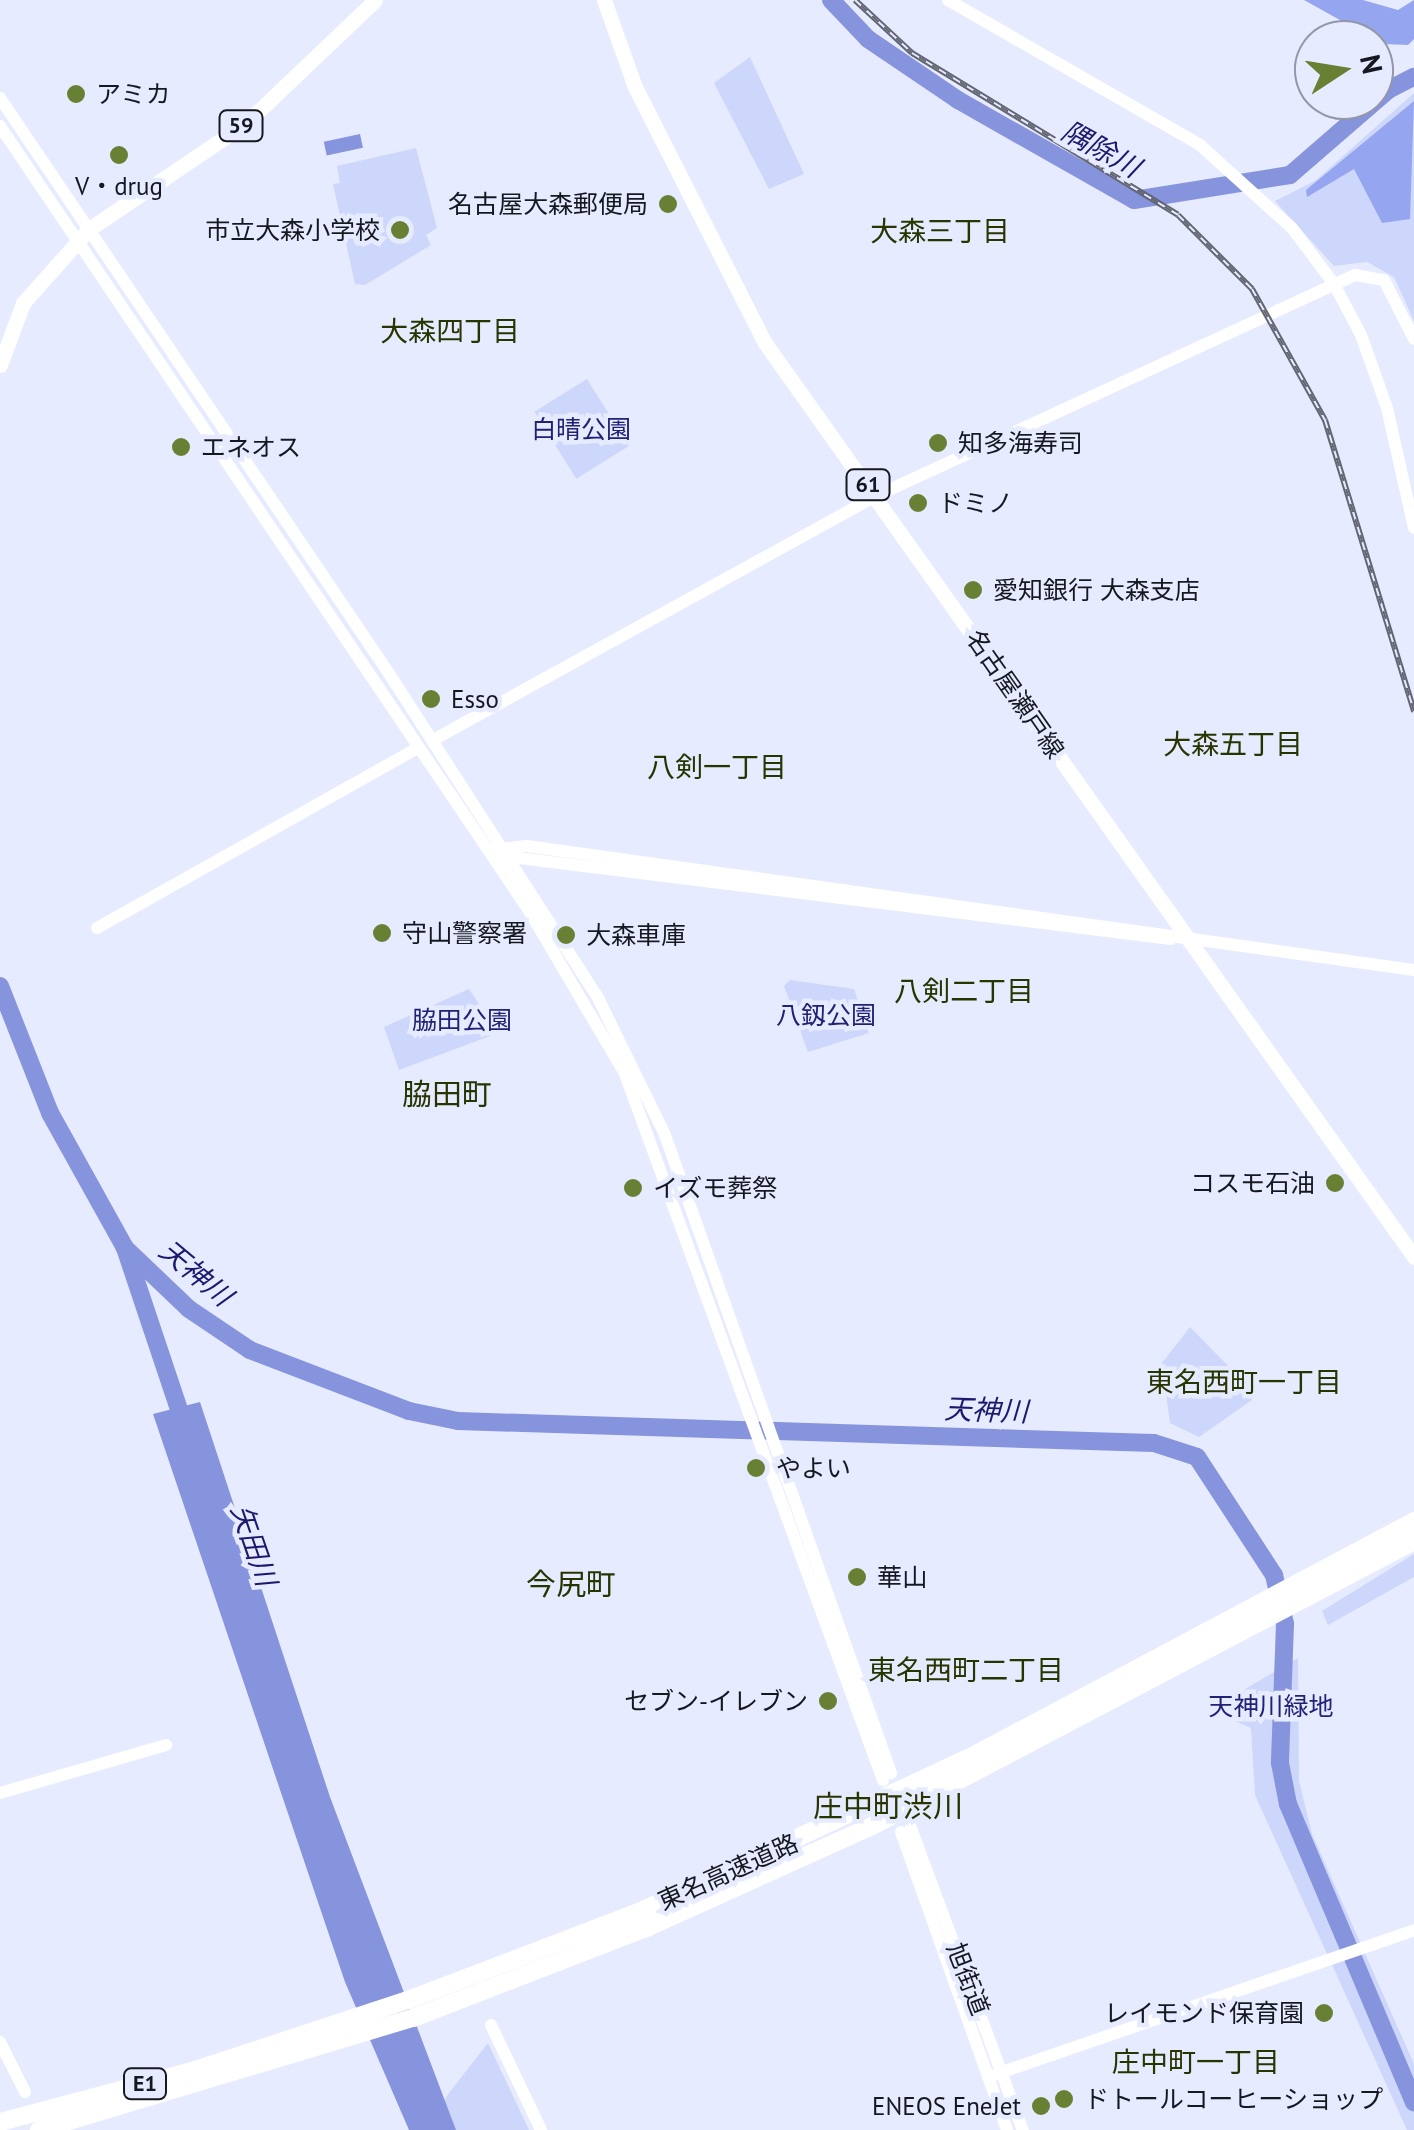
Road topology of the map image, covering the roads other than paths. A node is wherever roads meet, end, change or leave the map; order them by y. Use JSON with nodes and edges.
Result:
{"nodes":[{"id":1,"x":375,"y":0,"type":"edge"},
{"id":2,"x":604,"y":0,"type":"edge"},
{"id":3,"x":948,"y":0,"type":"edge"},
{"id":4,"x":0,"y":98,"type":"edge"},
{"id":5,"x":0,"y":126,"type":"edge"},
{"id":6,"x":84,"y":234,"type":"junction"},
{"id":7,"x":1334,"y":284,"type":"junction"},
{"id":8,"x":1414,"y":340,"type":"edge"},
{"id":9,"x":0,"y":364,"type":"edge"},
{"id":10,"x":876,"y":496,"type":"junction"},
{"id":11,"x":1414,"y":528,"type":"edge"},
{"id":12,"x":433,"y":740,"type":"junction"},
{"id":13,"x":419,"y":747,"type":"junction"},
{"id":14,"x":497,"y":852,"type":"junction"},
{"id":15,"x":98,"y":928,"type":"dead end"},
{"id":16,"x":1189,"y":938,"type":"junction"},
{"id":17,"x":1414,"y":970,"type":"edge"},
{"id":18,"x":1414,"y":1257,"type":"edge"},
{"id":19,"x":759,"y":1416,"type":"junction"},
{"id":20,"x":1414,"y":1521,"type":"edge"},
{"id":21,"x":1414,"y":1541,"type":"edge"},
{"id":22,"x":1297,"y":1593,"type":"junction"},
{"id":23,"x":166,"y":1745,"type":"dead end"},
{"id":24,"x":887,"y":1777,"type":"dead end"},
{"id":25,"x":0,"y":1793,"type":"edge"},
{"id":26,"x":1414,"y":1930,"type":"edge"},
{"id":27,"x":491,"y":2025,"type":"dead end"},
{"id":28,"x":0,"y":2042,"type":"edge"},
{"id":29,"x":292,"y":2048,"type":"junction"},
{"id":30,"x":1003,"y":2073,"type":"junction"},
{"id":31,"x":988,"y":2078,"type":"junction"},
{"id":32,"x":25,"y":2092,"type":"dead end"},
{"id":33,"x":0,"y":2122,"type":"edge"},
{"id":34,"x":39,"y":2130,"type":"edge"},
{"id":35,"x":541,"y":2130,"type":"edge"},
{"id":36,"x":1007,"y":2130,"type":"edge"},
{"id":37,"x":1023,"y":2130,"type":"edge"}],
"edges":[{"from":1,"to":6,"type":"main road","number":"59"},
{"from":2,"to":10,"type":"main road","name":"名古屋瀬戸線","number":"61"},
{"from":3,"to":7,"type":"street"},
{"from":4,"to":6,"type":"street"},
{"from":5,"to":6,"type":"street"},
{"from":6,"to":9,"type":"main road","number":"59"},
{"from":6,"to":12,"type":"street"},
{"from":6,"to":13,"type":"street"},
{"from":7,"to":8,"type":"street"},
{"from":7,"to":10,"type":"street"},
{"from":7,"to":11,"type":"street"},
{"from":10,"to":12,"type":"street"},
{"from":10,"to":16,"type":"main road","name":"名古屋瀬戸線","number":"61"},
{"from":12,"to":14,"type":"street"},
{"from":13,"to":14,"type":"street"},
{"from":13,"to":15,"type":"street"},
{"from":14,"to":16,"type":"street"},
{"from":14,"to":19,"type":"street"},
{"from":14,"to":19,"type":"street"},
{"from":16,"to":17,"type":"street"},
{"from":16,"to":18,"type":"main road","name":"名古屋瀬戸線","number":"61"},
{"from":19,"to":24,"type":"street"},
{"from":20,"to":22,"type":"highway","name":"東名高速道路","number":"E1"},
{"from":21,"to":22,"type":"highway","name":"東名高速道路","number":"E1"},
{"from":22,"to":29,"type":"highway","name":"東名高速道路","number":"E1"},
{"from":23,"to":25,"type":"street"},
{"from":26,"to":30,"type":"street"},
{"from":27,"to":35,"type":"street"},
{"from":28,"to":32,"type":"street"},
{"from":29,"to":33,"type":"highway","name":"東名高速道路","number":"E1"},
{"from":29,"to":34,"type":"highway","name":"東名高速道路","number":"E1"},
{"from":30,"to":31,"type":"street"},
{"from":30,"to":31,"type":"street","name":"旭街道"},
{"from":30,"to":37,"type":"street","name":"旭街道"},
{"from":31,"to":36,"type":"street","name":"旭街道"}]}
